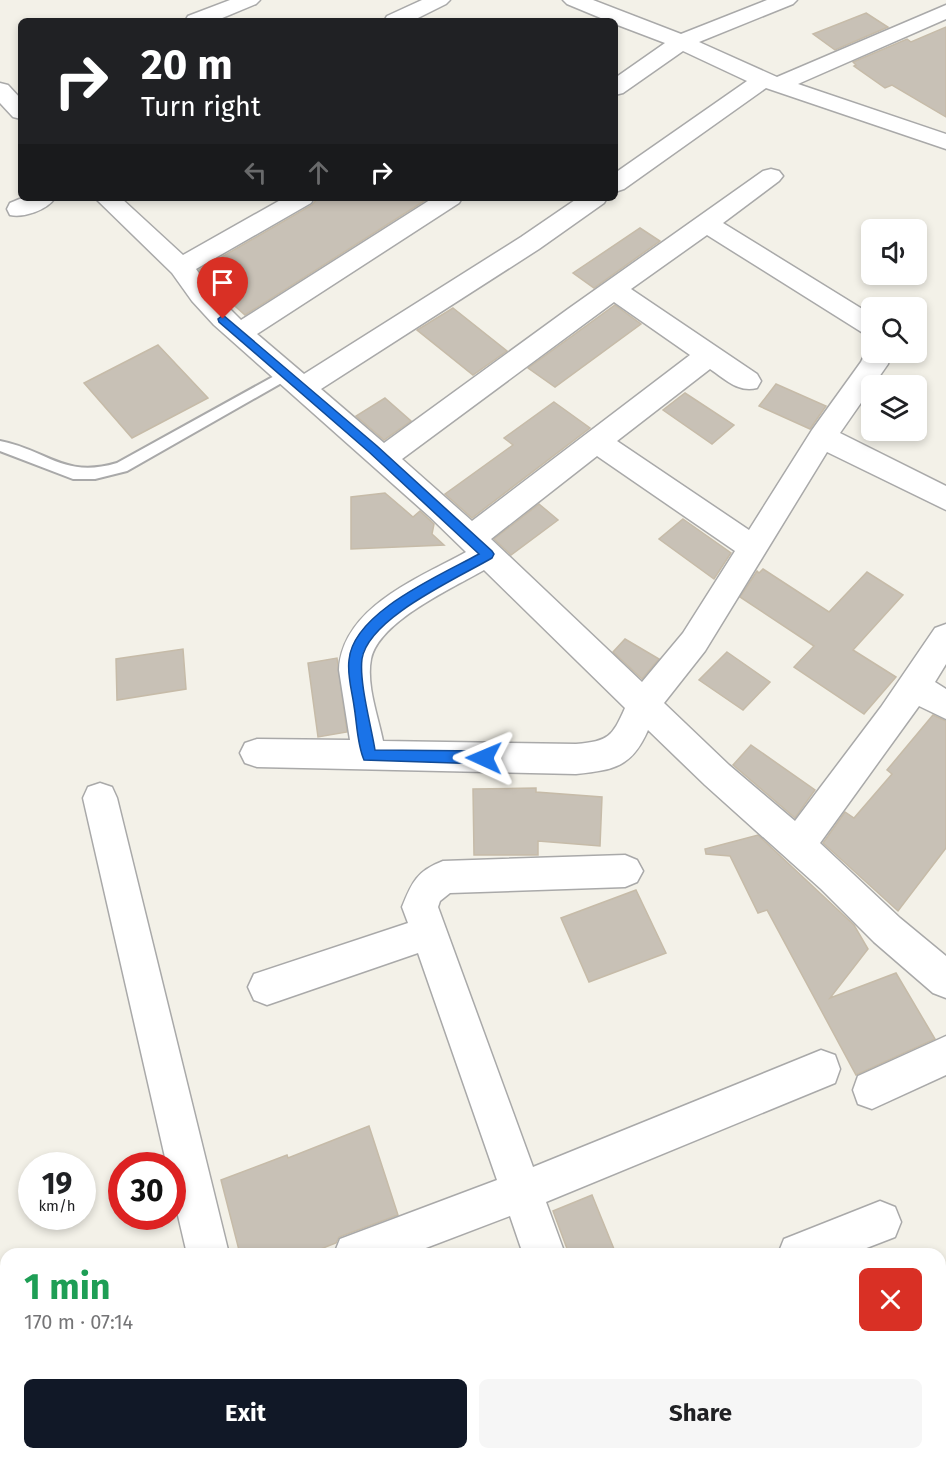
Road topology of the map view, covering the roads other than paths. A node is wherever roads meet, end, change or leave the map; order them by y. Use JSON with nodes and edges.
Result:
{"nodes":[{"id":1,"x":249,"y":0,"type":"edge"},
{"id":2,"x":439,"y":0,"type":"edge"},
{"id":3,"x":786,"y":0,"type":"edge"},
{"id":4,"x":594,"y":8,"type":"edge"},
{"id":5,"x":946,"y":11,"type":"edge"},
{"id":6,"x":204,"y":18,"type":"edge"},
{"id":7,"x":401,"y":18,"type":"edge"},
{"id":8,"x":681,"y":42,"type":"junction"},
{"id":9,"x":771,"y":83,"type":"junction"},
{"id":10,"x":618,"y":86,"type":"edge"},
{"id":11,"x":946,"y":142,"type":"edge"},
{"id":12,"x":771,"y":176,"type":"dead end"},
{"id":13,"x":618,"y":182,"type":"edge"},
{"id":14,"x":36,"y":201,"type":"edge"},
{"id":15,"x":110,"y":201,"type":"edge"},
{"id":16,"x":297,"y":201,"type":"edge"},
{"id":17,"x":446,"y":201,"type":"edge"},
{"id":18,"x":591,"y":201,"type":"edge"},
{"id":19,"x":19,"y":209,"type":"dead end"},
{"id":20,"x":706,"y":224,"type":"junction"},
{"id":21,"x":181,"y":267,"type":"junction"},
{"id":22,"x":613,"y":289,"type":"junction"},
{"id":23,"x":861,"y":320,"type":"edge"},
{"id":24,"x":240,"y":333,"type":"junction"},
{"id":25,"x":709,"y":355,"type":"junction"},
{"id":26,"x":874,"y":363,"type":"edge"},
{"id":27,"x":295,"y":381,"type":"junction"},
{"id":28,"x":747,"y":381,"type":"dead end"},
{"id":29,"x":822,"y":437,"type":"junction"},
{"id":30,"x":597,"y":442,"type":"junction"},
{"id":31,"x":0,"y":446,"type":"edge"},
{"id":32,"x":384,"y":458,"type":"junction"},
{"id":33,"x":946,"y":499,"type":"edge"},
{"id":34,"x":479,"y":546,"type":"junction"},
{"id":35,"x":753,"y":548,"type":"junction"},
{"id":36,"x":946,"y":637,"type":"edge"},
{"id":37,"x":915,"y":687,"type":"junction"},
{"id":38,"x":643,"y":705,"type":"junction"},
{"id":39,"x":946,"y":705,"type":"edge"},
{"id":40,"x":256,"y":753,"type":"dead end"},
{"id":41,"x":369,"y":756,"type":"junction"},
{"id":42,"x":100,"y":798,"type":"dead end"},
{"id":43,"x":797,"y":845,"type":"junction"},
{"id":44,"x":625,"y":871,"type":"dead end"},
{"id":45,"x":428,"y":933,"type":"junction"},
{"id":46,"x":946,"y":980,"type":"edge"},
{"id":47,"x":267,"y":987,"type":"dead end"},
{"id":48,"x":946,"y":1055,"type":"edge"},
{"id":49,"x":821,"y":1069,"type":"dead end"},
{"id":50,"x":872,"y":1090,"type":"dead end"},
{"id":51,"x":520,"y":1192,"type":"junction"},
{"id":52,"x":880,"y":1222,"type":"dead end"},
{"id":53,"x":207,"y":1248,"type":"edge"},
{"id":54,"x":372,"y":1248,"type":"edge"},
{"id":55,"x":541,"y":1248,"type":"edge"},
{"id":56,"x":814,"y":1248,"type":"edge"}],
"edges":[{"from":1,"to":6,"type":"street"},
{"from":2,"to":7,"type":"street"},
{"from":3,"to":8,"type":"street"},
{"from":4,"to":8,"type":"street"},
{"from":5,"to":9,"type":"street"},
{"from":8,"to":9,"type":"street"},
{"from":8,"to":10,"type":"street"},
{"from":9,"to":11,"type":"street"},
{"from":9,"to":13,"type":"street"},
{"from":12,"to":20,"type":"street"},
{"from":14,"to":19,"type":"street"},
{"from":15,"to":21,"type":"street"},
{"from":16,"to":21,"type":"street"},
{"from":17,"to":24,"type":"street"},
{"from":18,"to":27,"type":"street"},
{"from":20,"to":22,"type":"street"},
{"from":20,"to":23,"type":"street"},
{"from":21,"to":24,"type":"street"},
{"from":22,"to":25,"type":"street"},
{"from":22,"to":32,"type":"street"},
{"from":24,"to":27,"type":"street"},
{"from":25,"to":28,"type":"street"},
{"from":25,"to":30,"type":"street"},
{"from":26,"to":29,"type":"street"},
{"from":27,"to":31,"type":"lane"},
{"from":27,"to":32,"type":"street"},
{"from":29,"to":33,"type":"street"},
{"from":29,"to":35,"type":"street"},
{"from":30,"to":34,"type":"street"},
{"from":30,"to":35,"type":"street"},
{"from":32,"to":34,"type":"street"},
{"from":34,"to":38,"type":"street"},
{"from":34,"to":41,"type":"street"},
{"from":35,"to":38,"type":"street"},
{"from":36,"to":37,"type":"street"},
{"from":37,"to":39,"type":"street"},
{"from":37,"to":43,"type":"street"},
{"from":38,"to":41,"type":"street"},
{"from":38,"to":43,"type":"street"},
{"from":40,"to":41,"type":"street"},
{"from":42,"to":53,"type":"street"},
{"from":43,"to":46,"type":"street"},
{"from":44,"to":45,"type":"street"},
{"from":45,"to":47,"type":"street"},
{"from":45,"to":51,"type":"street"},
{"from":48,"to":50,"type":"street"},
{"from":49,"to":51,"type":"street"},
{"from":51,"to":54,"type":"street"},
{"from":51,"to":55,"type":"street"},
{"from":52,"to":56,"type":"street"}]}
